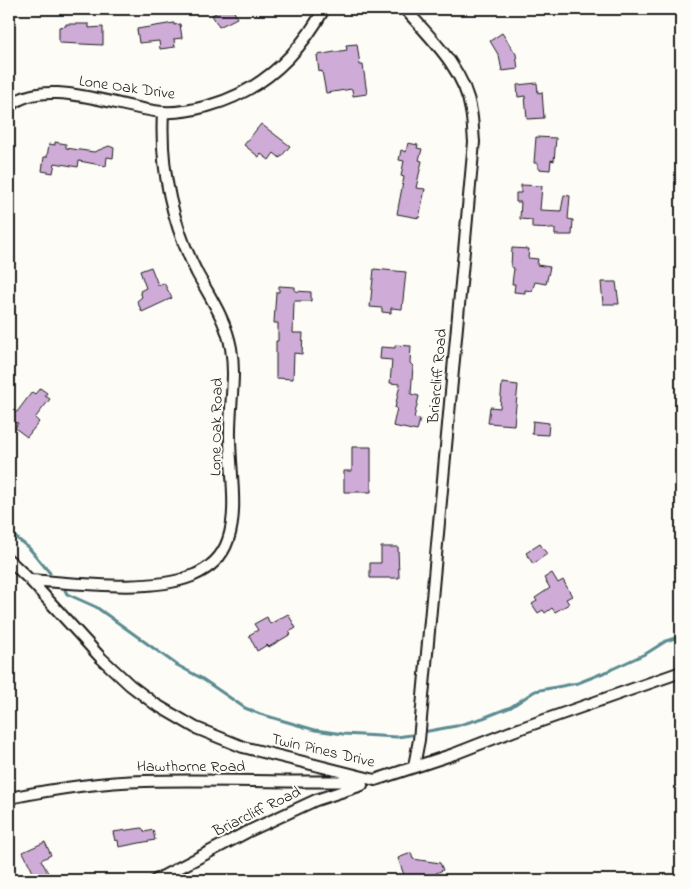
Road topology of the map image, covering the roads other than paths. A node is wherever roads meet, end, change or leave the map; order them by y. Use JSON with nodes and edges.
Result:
{"nodes":[{"id":1,"x":324,"y":9,"type":"edge"},
{"id":2,"x":405,"y":9,"type":"edge"},
{"id":3,"x":9,"y":107,"type":"edge"},
{"id":4,"x":163,"y":112,"type":"junction"},
{"id":5,"x":9,"y":560,"type":"edge"},
{"id":6,"x":30,"y":580,"type":"junction"},
{"id":7,"x":681,"y":672,"type":"edge"},
{"id":8,"x":414,"y":766,"type":"junction"},
{"id":9,"x":375,"y":780,"type":"junction"},
{"id":10,"x":9,"y":798,"type":"edge"},
{"id":11,"x":175,"y":870,"type":"junction"},
{"id":12,"x":156,"y":880,"type":"edge"},
{"id":13,"x":181,"y":880,"type":"edge"}],
"edges":[{"from":1,"to":4,"type":"street","name":"Lone Oak Drive"},
{"from":2,"to":8,"type":"street","name":"Briarcliff Road"},
{"from":3,"to":4,"type":"street","name":"Lone Oak Drive"},
{"from":4,"to":6,"type":"street","name":"Lone Oak Road"},
{"from":5,"to":6,"type":"street","name":"Twin Pines Drive"},
{"from":6,"to":9,"type":"street","name":"Twin Pines Drive"},
{"from":7,"to":8,"type":"street","name":"Twin Pines Drive"},
{"from":8,"to":9,"type":"street","name":"Twin Pines Drive"},
{"from":9,"to":10,"type":"street","name":"Hawthorne Road"},
{"from":9,"to":11,"type":"street","name":"Briarcliff Road"},
{"from":11,"to":12,"type":"street","name":"Briarcliff Road"},
{"from":11,"to":13,"type":"street"}]}
